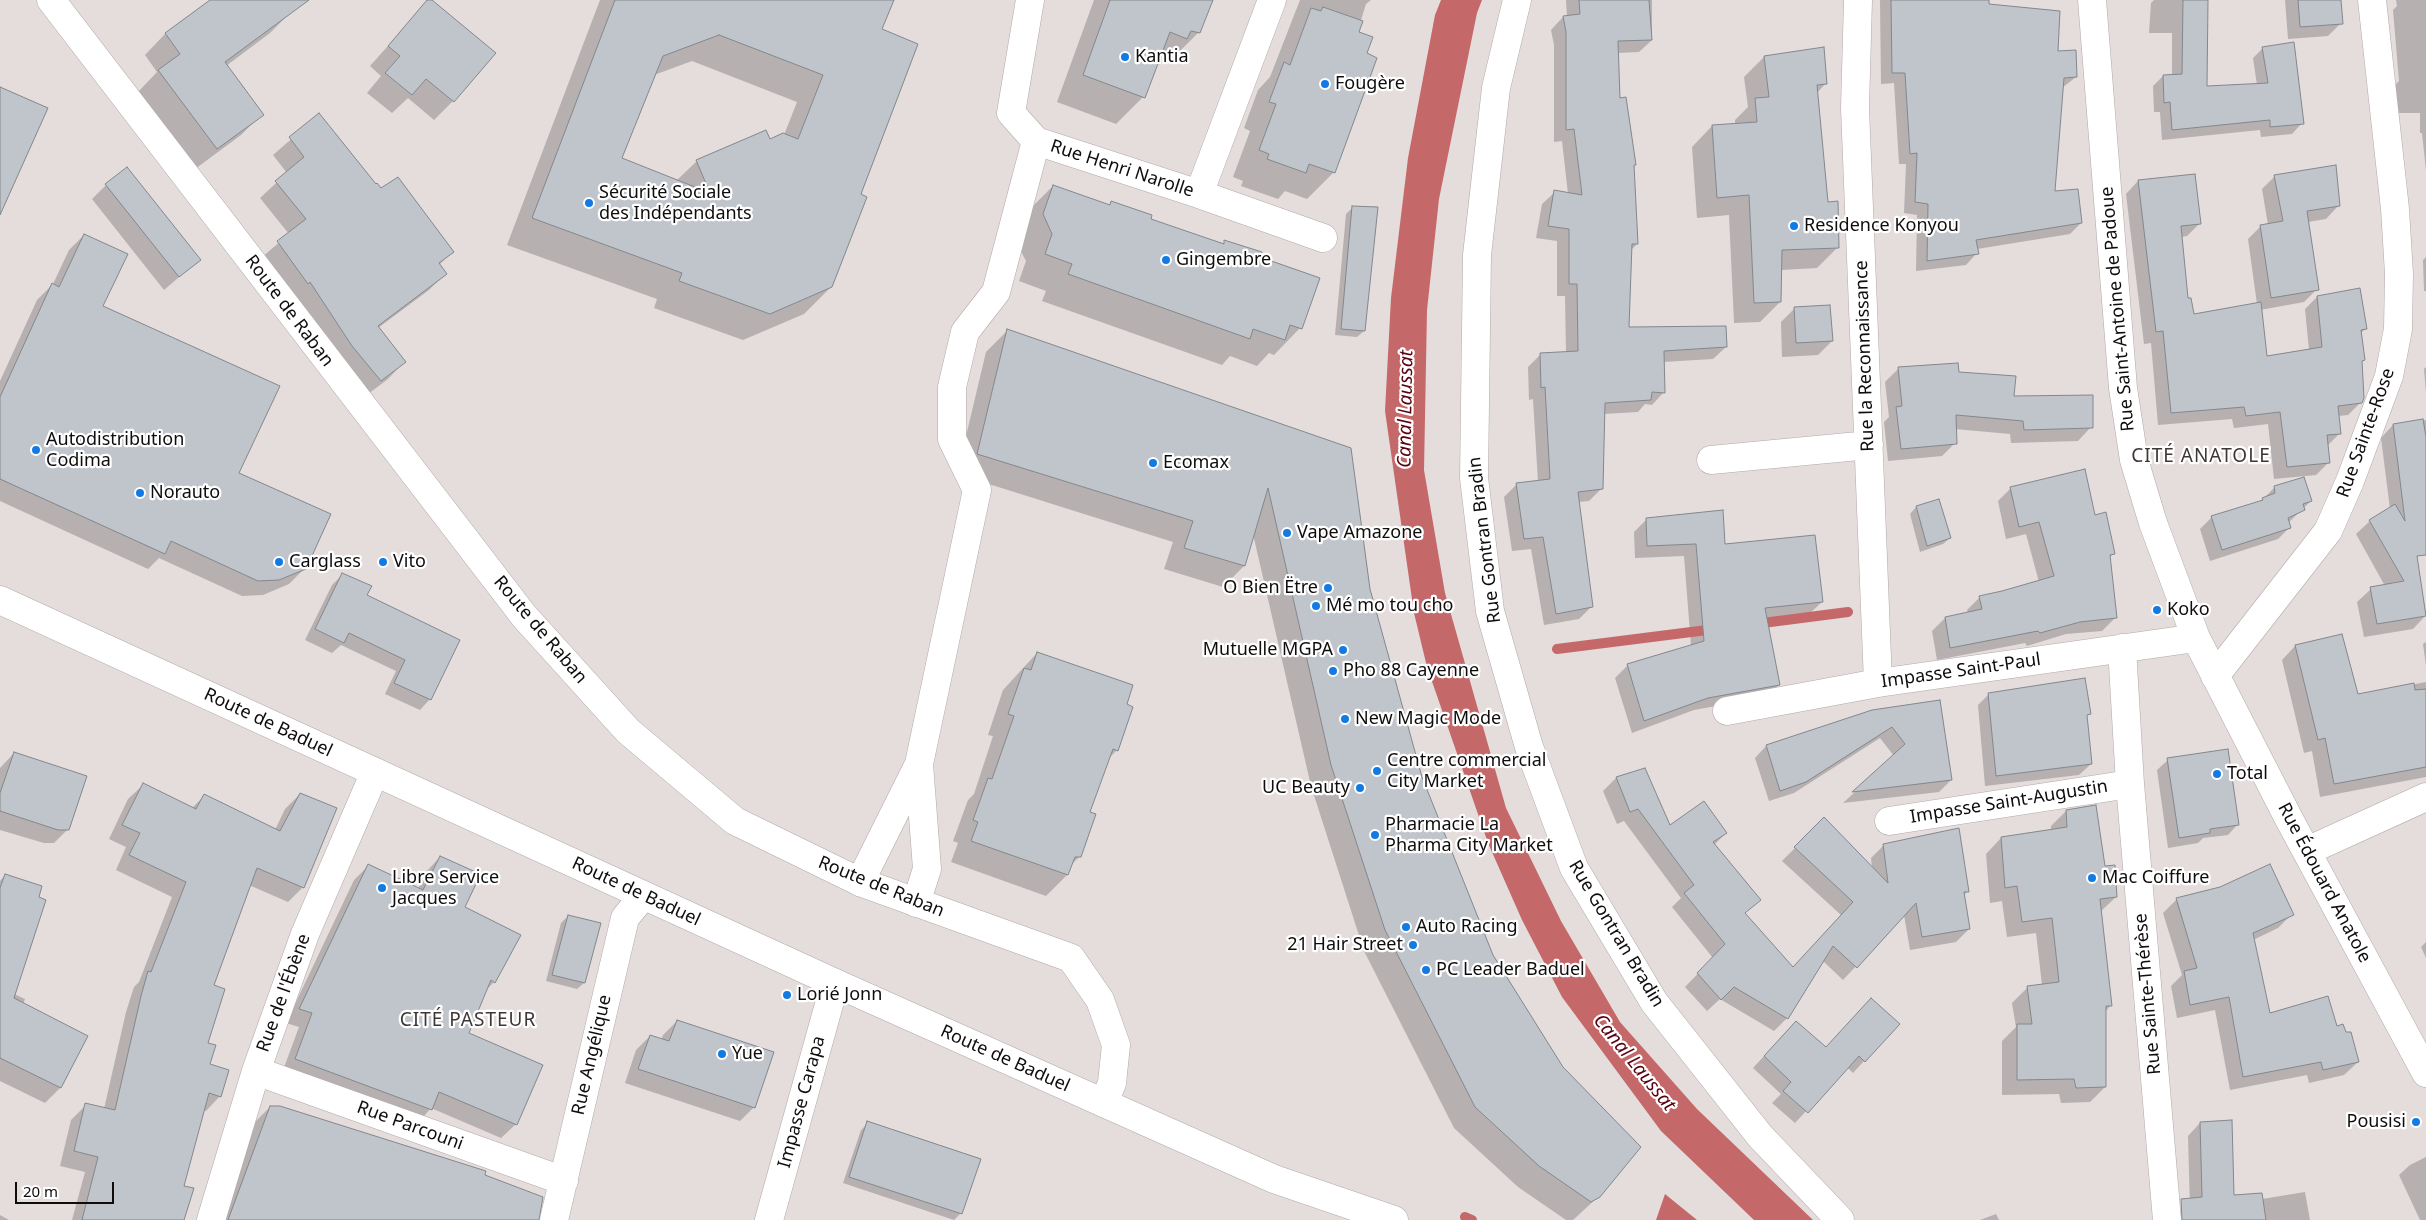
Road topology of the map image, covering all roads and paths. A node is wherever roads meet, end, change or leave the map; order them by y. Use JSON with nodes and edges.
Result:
{"nodes":[{"id":1,"x":51,"y":0,"type":"edge"},
{"id":2,"x":1030,"y":0,"type":"edge"},
{"id":3,"x":1272,"y":0,"type":"edge"},
{"id":4,"x":1517,"y":0,"type":"edge"},
{"id":5,"x":1858,"y":0,"type":"edge"},
{"id":6,"x":2092,"y":0,"type":"edge"},
{"id":7,"x":2372,"y":0,"type":"edge"},
{"id":8,"x":1036,"y":141,"type":"junction"},
{"id":9,"x":1199,"y":194,"type":"junction"},
{"id":10,"x":1323,"y":238,"type":"dead end"},
{"id":11,"x":1869,"y":445,"type":"junction"},
{"id":12,"x":1711,"y":460,"type":"dead end"},
{"id":13,"x":0,"y":600,"type":"edge"},
{"id":14,"x":2196,"y":638,"type":"junction"},
{"id":15,"x":2122,"y":648,"type":"junction"},
{"id":16,"x":2216,"y":676,"type":"junction"},
{"id":17,"x":1878,"y":683,"type":"junction"},
{"id":18,"x":1727,"y":711,"type":"dead end"},
{"id":19,"x":919,"y":764,"type":"junction"},
{"id":20,"x":375,"y":772,"type":"junction"},
{"id":21,"x":2130,"y":784,"type":"junction"},
{"id":22,"x":2426,"y":797,"type":"edge"},
{"id":23,"x":1889,"y":821,"type":"dead end"},
{"id":24,"x":2307,"y":852,"type":"junction"},
{"id":25,"x":860,"y":882,"type":"junction"},
{"id":26,"x":643,"y":896,"type":"junction"},
{"id":27,"x":916,"y":903,"type":"junction"},
{"id":28,"x":835,"y":984,"type":"junction"},
{"id":29,"x":256,"y":1071,"type":"junction"},
{"id":30,"x":2426,"y":1073,"type":"edge"},
{"id":31,"x":1104,"y":1103,"type":"junction"},
{"id":32,"x":1274,"y":1180,"type":"junction"},
{"id":33,"x":564,"y":1182,"type":"junction"},
{"id":34,"x":211,"y":1220,"type":"edge"},
{"id":35,"x":554,"y":1220,"type":"edge"},
{"id":36,"x":769,"y":1220,"type":"edge"},
{"id":37,"x":1336,"y":1220,"type":"edge"},
{"id":38,"x":1394,"y":1220,"type":"edge"},
{"id":39,"x":1840,"y":1220,"type":"edge"},
{"id":40,"x":2167,"y":1220,"type":"edge"}],
"edges":[{"from":1,"to":25,"type":"street","name":"Route de Raban"},
{"from":2,"to":8,"type":"street","name":"Rue Henri Narolle"},
{"from":3,"to":9,"type":"street"},
{"from":4,"to":39,"type":"street","name":"Rue Gontran Bradin"},
{"from":5,"to":11,"type":"street","name":"Rue la Reconnaissance"},
{"from":6,"to":14,"type":"street","name":"Rue Saint-Antoine de Padoue"},
{"from":7,"to":16,"type":"street","name":"Rue Sainte-Rose"},
{"from":8,"to":9,"type":"street","name":"Rue Henri Narolle"},
{"from":8,"to":19,"type":"street"},
{"from":9,"to":10,"type":"street","name":"Rue Henri Narolle"},
{"from":11,"to":12,"type":"street"},
{"from":11,"to":17,"type":"street","name":"Rue la Reconnaissance"},
{"from":13,"to":20,"type":"street","name":"Route de Baduel"},
{"from":14,"to":15,"type":"street","name":"Impasse Saint-Paul"},
{"from":14,"to":16,"type":"street","name":"Rue Édouard Anatole"},
{"from":15,"to":17,"type":"street","name":"Impasse Saint-Paul"},
{"from":15,"to":21,"type":"street","name":"Rue Sainte-Thérèse"},
{"from":16,"to":24,"type":"street","name":"Rue Édouard Anatole"},
{"from":17,"to":18,"type":"street","name":"Impasse Saint-Paul"},
{"from":19,"to":25,"type":"street"},
{"from":19,"to":27,"type":"street"},
{"from":20,"to":26,"type":"street","name":"Route de Baduel"},
{"from":20,"to":29,"type":"street","name":"Rue de l'Ébène"},
{"from":21,"to":23,"type":"street","name":"Impasse Saint-Augustin"},
{"from":21,"to":40,"type":"street","name":"Rue Sainte-Thérèse"},
{"from":22,"to":24,"type":"street"},
{"from":24,"to":30,"type":"street","name":"Rue Édouard Anatole"},
{"from":25,"to":27,"type":"street","name":"Route de Raban"},
{"from":26,"to":28,"type":"street","name":"Route de Baduel"},
{"from":26,"to":33,"type":"street","name":"Rue Angélique"},
{"from":27,"to":31,"type":"street","name":"Route de Raban"},
{"from":28,"to":31,"type":"street","name":"Route de Baduel"},
{"from":28,"to":36,"type":"street","name":"Impasse Carapa"},
{"from":29,"to":33,"type":"street","name":"Rue Parcouni"},
{"from":29,"to":34,"type":"street","name":"Rue de l'Ébène"},
{"from":31,"to":32,"type":"street","name":"Route de Baduel"},
{"from":32,"to":37,"type":"street","name":"Route de Baduel"},
{"from":32,"to":38,"type":"street","name":"Route de Baduel"},
{"from":33,"to":35,"type":"street","name":"Rue Angélique"}]}
